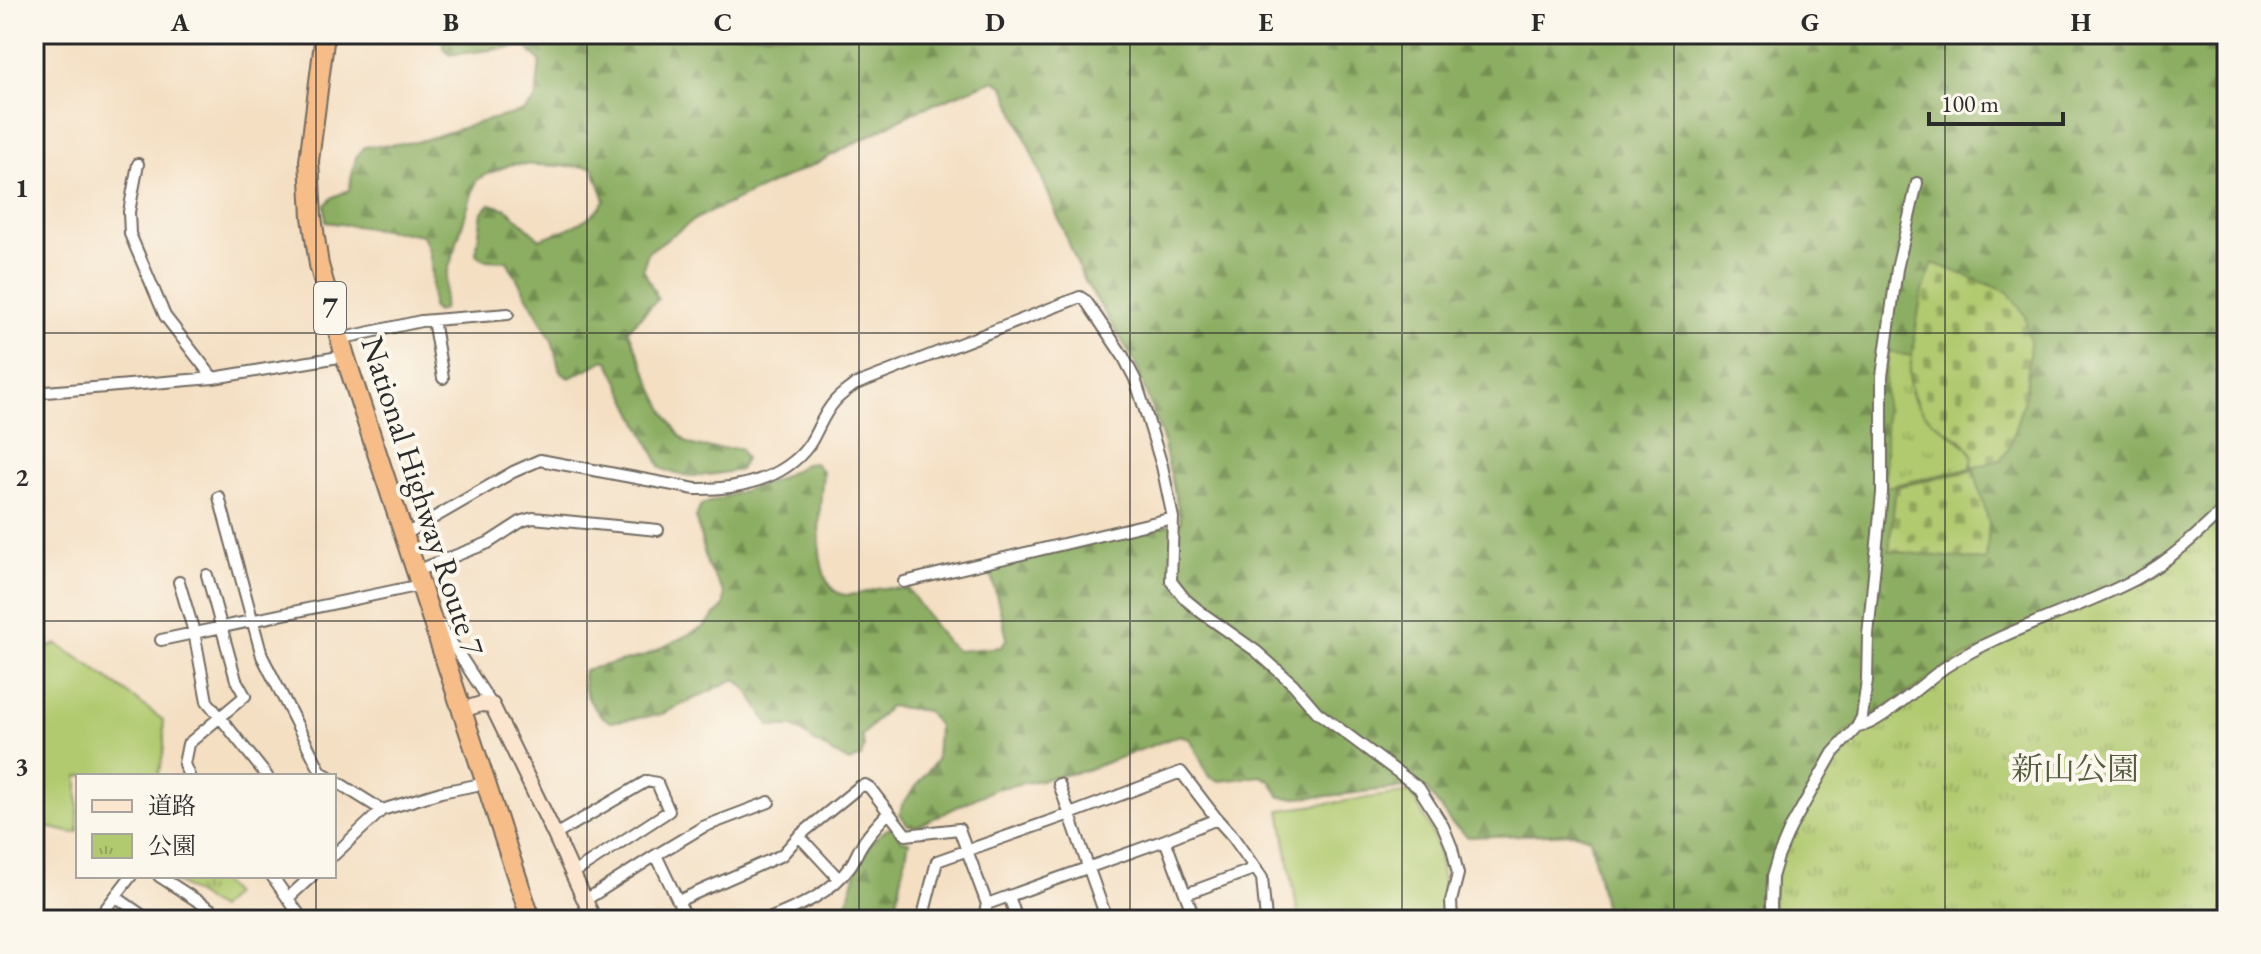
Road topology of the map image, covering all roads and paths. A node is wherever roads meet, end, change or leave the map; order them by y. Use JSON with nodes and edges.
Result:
{"nodes":[{"id":1,"x":325,"y":34,"type":"edge"},
{"id":2,"x":138,"y":164,"type":"dead end"},
{"id":3,"x":1917,"y":183,"type":"dead end"},
{"id":4,"x":508,"y":314,"type":"dead end"},
{"id":5,"x":433,"y":320,"type":"junction"},
{"id":6,"x":342,"y":347,"type":"junction"},
{"id":7,"x":213,"y":378,"type":"junction"},
{"id":8,"x":443,"y":378,"type":"dead end"},
{"id":9,"x":34,"y":393,"type":"edge"},
{"id":10,"x":219,"y":497,"type":"dead end"},
{"id":11,"x":2227,"y":506,"type":"edge"},
{"id":12,"x":1173,"y":518,"type":"junction"},
{"id":13,"x":658,"y":530,"type":"dead end"},
{"id":14,"x":404,"y":535,"type":"junction"},
{"id":15,"x":207,"y":575,"type":"dead end"},
{"id":16,"x":419,"y":578,"type":"junction"},
{"id":17,"x":179,"y":582,"type":"dead end"},
{"id":18,"x":904,"y":582,"type":"dead end"},
{"id":19,"x":427,"y":603,"type":"junction"},
{"id":20,"x":251,"y":620,"type":"junction"},
{"id":21,"x":222,"y":625,"type":"junction"},
{"id":22,"x":194,"y":632,"type":"junction"},
{"id":23,"x":161,"y":640,"type":"dead end"},
{"id":24,"x":492,"y":705,"type":"junction"},
{"id":25,"x":462,"y":710,"type":"junction"},
{"id":26,"x":219,"y":717,"type":"junction"},
{"id":27,"x":1857,"y":727,"type":"junction"},
{"id":28,"x":188,"y":774,"type":"edge"},
{"id":29,"x":265,"y":774,"type":"edge"},
{"id":30,"x":321,"y":774,"type":"edge"},
{"id":31,"x":336,"y":781,"type":"edge"},
{"id":32,"x":487,"y":783,"type":"junction"},
{"id":33,"x":1059,"y":784,"type":"dead end"},
{"id":34,"x":769,"y":802,"type":"dead end"},
{"id":35,"x":382,"y":810,"type":"junction"},
{"id":36,"x":888,"y":813,"type":"junction"},
{"id":37,"x":1070,"y":814,"type":"junction"},
{"id":38,"x":1217,"y":819,"type":"junction"},
{"id":39,"x":555,"y":835,"type":"junction"},
{"id":40,"x":799,"y":836,"type":"junction"},
{"id":41,"x":1165,"y":840,"type":"junction"},
{"id":42,"x":967,"y":850,"type":"junction"},
{"id":43,"x":336,"y":853,"type":"edge"},
{"id":44,"x":656,"y":855,"type":"junction"},
{"id":45,"x":1256,"y":868,"type":"junction"},
{"id":46,"x":1088,"y":869,"type":"junction"},
{"id":47,"x":572,"y":874,"type":"junction"},
{"id":48,"x":130,"y":878,"type":"edge"},
{"id":49,"x":162,"y":878,"type":"edge"},
{"id":50,"x":273,"y":878,"type":"edge"},
{"id":51,"x":310,"y":878,"type":"edge"},
{"id":52,"x":838,"y":878,"type":"junction"},
{"id":53,"x":1186,"y":894,"type":"junction"},
{"id":54,"x":1009,"y":896,"type":"junction"},
{"id":55,"x":116,"y":897,"type":"junction"},
{"id":56,"x":288,"y":898,"type":"junction"},
{"id":57,"x":584,"y":901,"type":"junction"},
{"id":58,"x":678,"y":901,"type":"junction"},
{"id":59,"x":987,"y":904,"type":"junction"},
{"id":60,"x":97,"y":920,"type":"edge"},
{"id":61,"x":149,"y":920,"type":"edge"},
{"id":62,"x":227,"y":920,"type":"edge"},
{"id":63,"x":303,"y":920,"type":"edge"},
{"id":64,"x":531,"y":920,"type":"edge"},
{"id":65,"x":594,"y":920,"type":"edge"},
{"id":66,"x":688,"y":920,"type":"edge"},
{"id":67,"x":766,"y":920,"type":"edge"},
{"id":68,"x":922,"y":920,"type":"edge"},
{"id":69,"x":983,"y":920,"type":"edge"},
{"id":70,"x":1017,"y":920,"type":"edge"},
{"id":71,"x":1107,"y":920,"type":"edge"},
{"id":72,"x":1121,"y":920,"type":"edge"},
{"id":73,"x":1138,"y":920,"type":"edge"},
{"id":74,"x":1195,"y":920,"type":"edge"},
{"id":75,"x":1266,"y":920,"type":"edge"},
{"id":76,"x":1452,"y":920,"type":"edge"},
{"id":77,"x":1772,"y":920,"type":"edge"}],
"edges":[{"from":1,"to":6,"type":"highway","name":"National Highway Route 7","number":"7"},
{"from":2,"to":7,"type":"street"},
{"from":3,"to":27,"type":"street"},
{"from":4,"to":5,"type":"street"},
{"from":5,"to":6,"type":"street"},
{"from":5,"to":8,"type":"street"},
{"from":6,"to":7,"type":"street"},
{"from":6,"to":14,"type":"highway","name":"National Highway Route 7","number":"7"},
{"from":7,"to":9,"type":"street"},
{"from":10,"to":20,"type":"street"},
{"from":11,"to":27,"type":"street"},
{"from":12,"to":14,"type":"street"},
{"from":12,"to":18,"type":"street"},
{"from":12,"to":76,"type":"street"},
{"from":13,"to":16,"type":"street"},
{"from":14,"to":16,"type":"highway","name":"National Highway Route 7","number":"7"},
{"from":15,"to":21,"type":"street"},
{"from":16,"to":19,"type":"highway","name":"National Highway Route 7","number":"7"},
{"from":16,"to":20,"type":"street"},
{"from":17,"to":22,"type":"street"},
{"from":19,"to":24,"type":"street"},
{"from":19,"to":25,"type":"highway","name":"National Highway Route 7","number":"7"},
{"from":20,"to":21,"type":"street"},
{"from":20,"to":30,"type":"street"},
{"from":21,"to":22,"type":"street"},
{"from":21,"to":26,"type":"street"},
{"from":22,"to":23,"type":"street"},
{"from":22,"to":26,"type":"street"},
{"from":24,"to":25,"type":"street"},
{"from":24,"to":39,"type":"street"},
{"from":25,"to":32,"type":"highway","name":"National Highway Route 7","number":"7"},
{"from":26,"to":28,"type":"street"},
{"from":26,"to":29,"type":"street"},
{"from":27,"to":77,"type":"street"},
{"from":31,"to":35,"type":"street"},
{"from":32,"to":35,"type":"street"},
{"from":32,"to":64,"type":"highway","name":"National Highway Route 7","number":"7"},
{"from":33,"to":37,"type":"street"},
{"from":34,"to":44,"type":"street"},
{"from":35,"to":43,"type":"street"},
{"from":36,"to":40,"type":"street"},
{"from":36,"to":42,"type":"street"},
{"from":36,"to":52,"type":"street"},
{"from":37,"to":38,"type":"street"},
{"from":37,"to":42,"type":"street"},
{"from":37,"to":46,"type":"street"},
{"from":38,"to":41,"type":"street"},
{"from":38,"to":45,"type":"street"},
{"from":39,"to":47,"type":"street"},
{"from":39,"to":47,"type":"street"},
{"from":40,"to":52,"type":"street"},
{"from":40,"to":58,"type":"street"},
{"from":41,"to":46,"type":"street"},
{"from":41,"to":53,"type":"street"},
{"from":42,"to":59,"type":"street"},
{"from":42,"to":68,"type":"street"},
{"from":44,"to":57,"type":"street"},
{"from":44,"to":58,"type":"street"},
{"from":45,"to":53,"type":"street"},
{"from":45,"to":75,"type":"street"},
{"from":46,"to":54,"type":"street"},
{"from":46,"to":71,"type":"street"},
{"from":47,"to":57,"type":"street"},
{"from":48,"to":55,"type":"street"},
{"from":49,"to":62,"type":"street"},
{"from":50,"to":56,"type":"street"},
{"from":51,"to":56,"type":"street"},
{"from":52,"to":67,"type":"street"},
{"from":53,"to":74,"type":"street"},
{"from":54,"to":59,"type":"street"},
{"from":54,"to":70,"type":"street"},
{"from":55,"to":60,"type":"street"},
{"from":55,"to":61,"type":"street"},
{"from":56,"to":63,"type":"street"},
{"from":57,"to":65,"type":"street"},
{"from":58,"to":66,"type":"street"},
{"from":59,"to":69,"type":"street"},
{"from":72,"to":73,"type":"street"}]}
